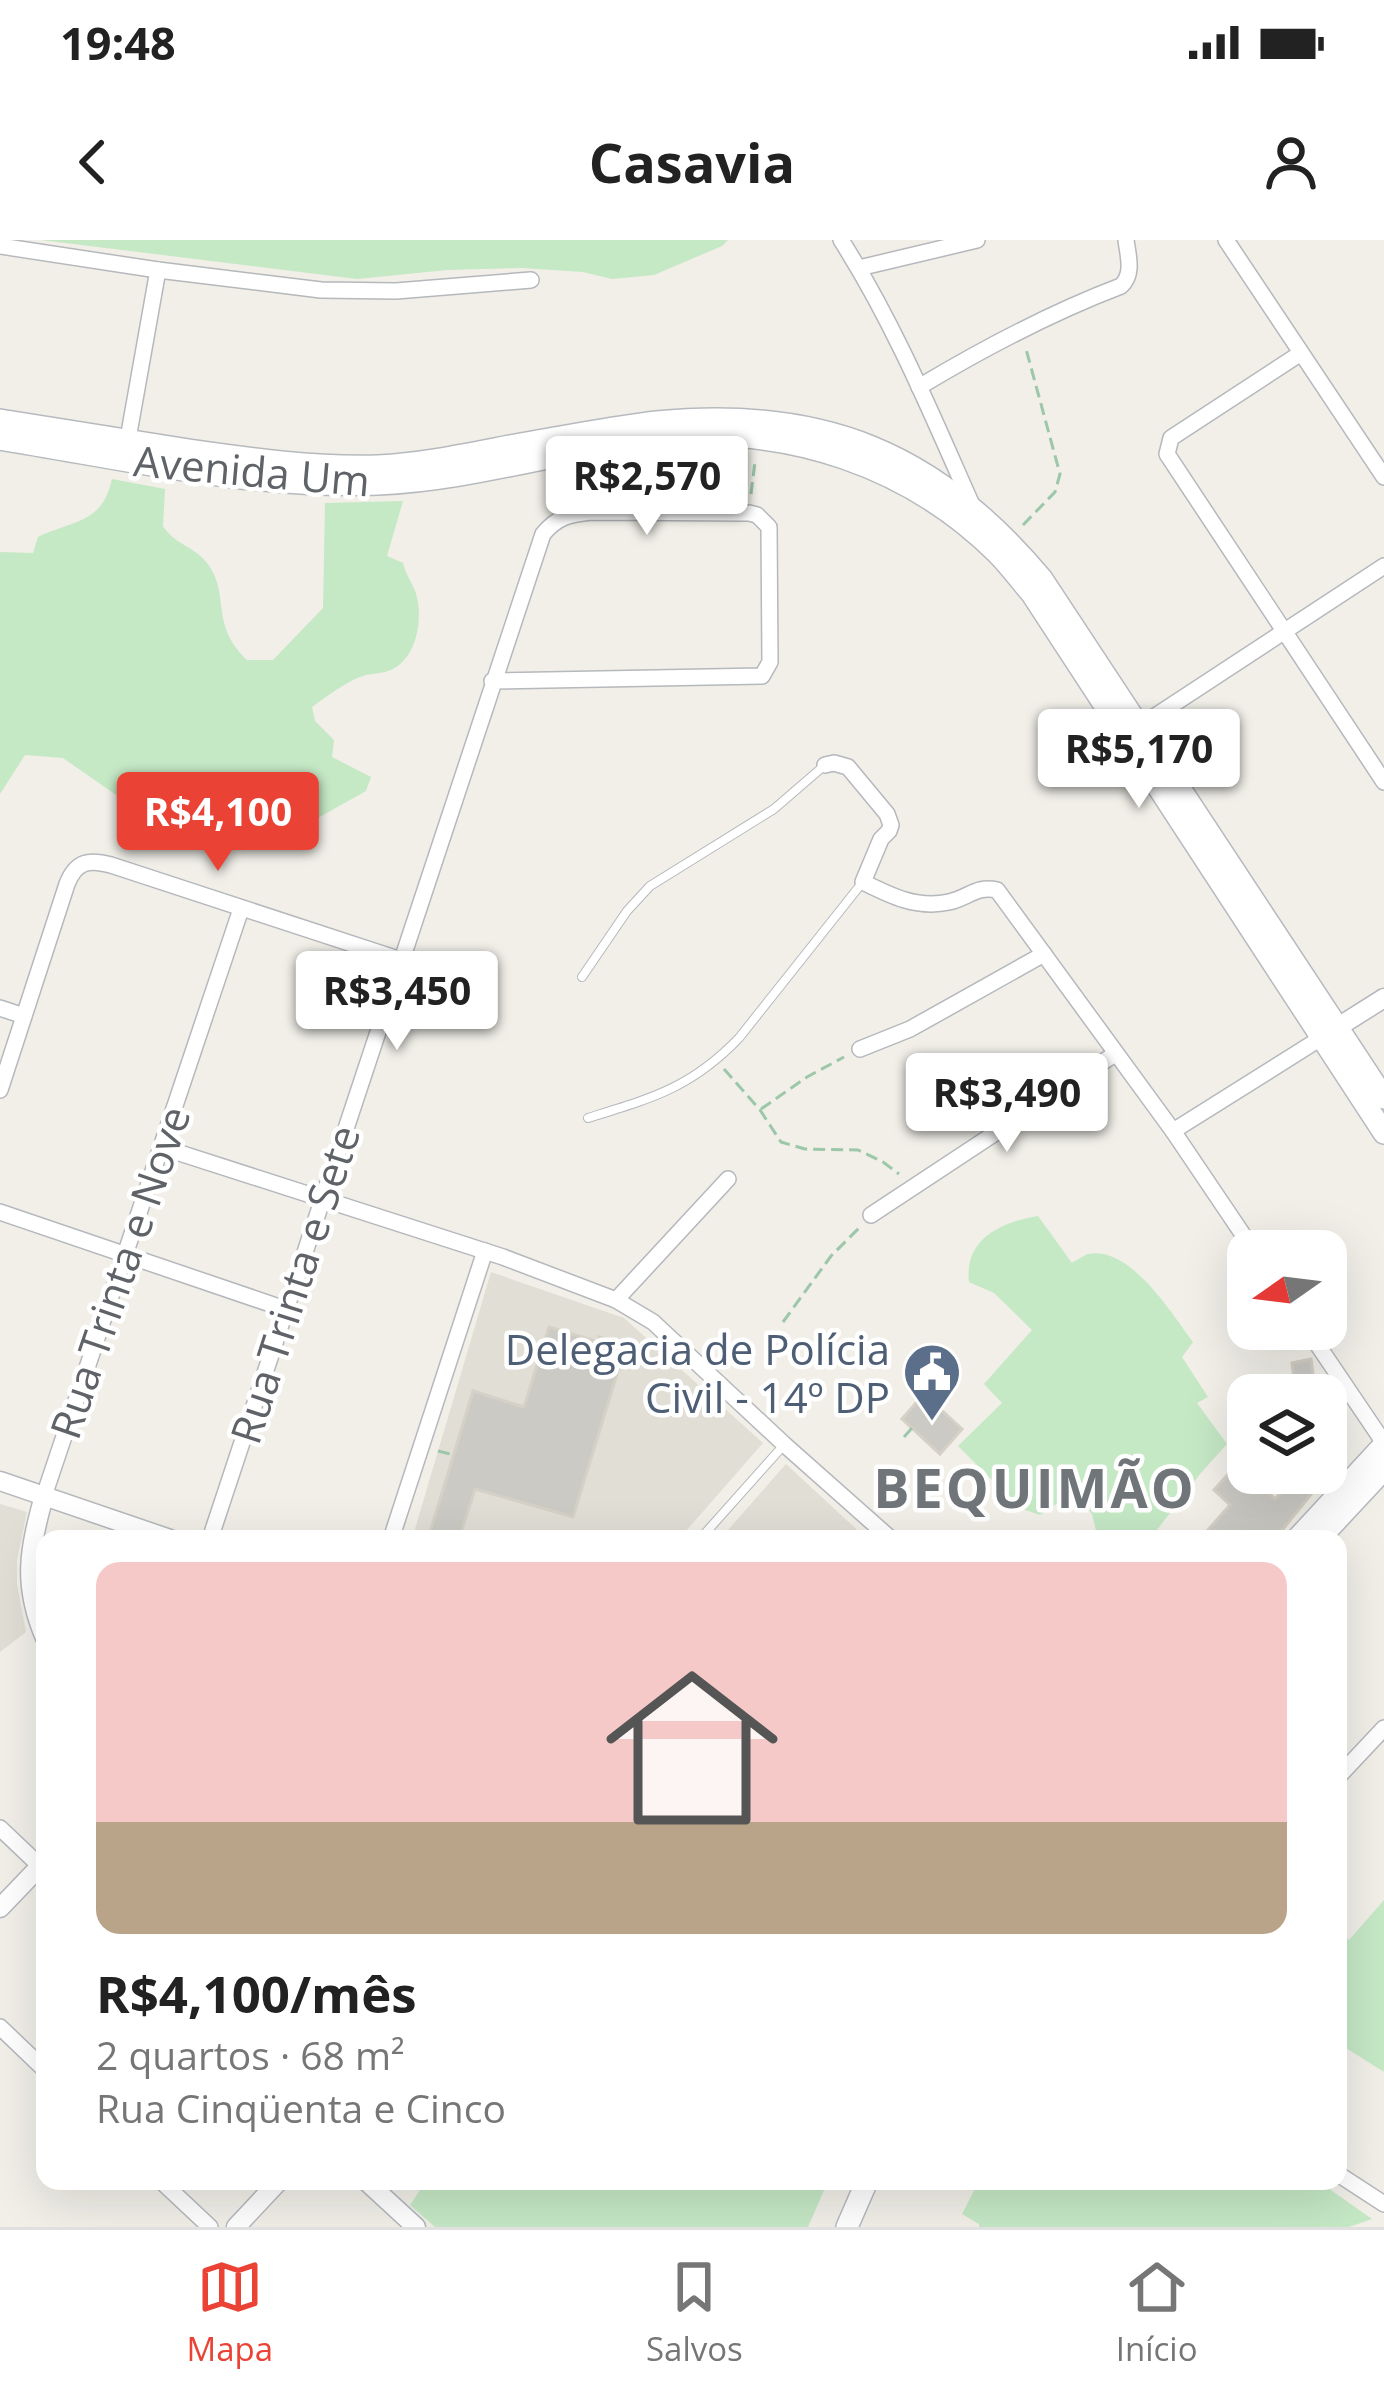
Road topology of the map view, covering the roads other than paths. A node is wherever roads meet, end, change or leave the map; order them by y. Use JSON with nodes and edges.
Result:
{"nodes":[{"id":1,"x":841,"y":240,"type":"edge"},
{"id":2,"x":976,"y":240,"type":"edge"},
{"id":3,"x":1126,"y":240,"type":"edge"},
{"id":4,"x":1226,"y":240,"type":"edge"},
{"id":5,"x":0,"y":246,"type":"edge"},
{"id":6,"x":859,"y":268,"type":"junction"},
{"id":7,"x":158,"y":270,"type":"junction"},
{"id":8,"x":531,"y":280,"type":"dead end"},
{"id":9,"x":1301,"y":353,"type":"junction"},
{"id":10,"x":919,"y":387,"type":"junction"},
{"id":11,"x":0,"y":420,"type":"edge"},
{"id":12,"x":0,"y":439,"type":"edge"},
{"id":13,"x":127,"y":450,"type":"junction"},
{"id":14,"x":1384,"y":477,"type":"edge"},
{"id":15,"x":973,"y":507,"type":"junction"},
{"id":16,"x":1384,"y":566,"type":"edge"},
{"id":17,"x":1285,"y":630,"type":"junction"},
{"id":18,"x":492,"y":680,"type":"junction"},
{"id":19,"x":1132,"y":731,"type":"junction"},
{"id":20,"x":825,"y":765,"type":"joint"},
{"id":21,"x":1384,"y":782,"type":"edge"},
{"id":22,"x":862,"y":882,"type":"junction"},
{"id":23,"x":241,"y":909,"type":"junction"},
{"id":24,"x":1044,"y":954,"type":"junction"},
{"id":25,"x":401,"y":960,"type":"junction"},
{"id":26,"x":583,"y":976,"type":"dead end"},
{"id":27,"x":1384,"y":998,"type":"edge"},
{"id":28,"x":0,"y":1008,"type":"edge"},
{"id":29,"x":24,"y":1016,"type":"junction"},
{"id":30,"x":1330,"y":1033,"type":"junction"},
{"id":31,"x":860,"y":1049,"type":"road end"},
{"id":32,"x":1115,"y":1054,"type":"junction"},
{"id":33,"x":0,"y":1090,"type":"edge"},
{"id":34,"x":1384,"y":1098,"type":"edge"},
{"id":35,"x":588,"y":1118,"type":"dead end"},
{"id":36,"x":1173,"y":1130,"type":"junction"},
{"id":37,"x":1384,"y":1133,"type":"edge"},
{"id":38,"x":161,"y":1147,"type":"junction"},
{"id":39,"x":728,"y":1179,"type":"dead end"},
{"id":40,"x":321,"y":1200,"type":"junction"},
{"id":41,"x":0,"y":1211,"type":"edge"},
{"id":42,"x":871,"y":1215,"type":"road end"},
{"id":43,"x":1240,"y":1230,"type":"edge"},
{"id":44,"x":485,"y":1252,"type":"junction"},
{"id":45,"x":126,"y":1253,"type":"junction"},
{"id":46,"x":616,"y":1300,"type":"junction"},
{"id":47,"x":286,"y":1309,"type":"junction"},
{"id":48,"x":1321,"y":1350,"type":"edge"},
{"id":49,"x":1384,"y":1444,"type":"edge"},
{"id":50,"x":785,"y":1445,"type":"junction"},
{"id":51,"x":1384,"y":1469,"type":"edge"},
{"id":52,"x":0,"y":1481,"type":"edge"},
{"id":53,"x":44,"y":1496,"type":"junction"},
{"id":54,"x":144,"y":1530,"type":"edge"},
{"id":55,"x":213,"y":1530,"type":"edge"},
{"id":56,"x":394,"y":1530,"type":"edge"},
{"id":57,"x":708,"y":1530,"type":"edge"},
{"id":58,"x":881,"y":1530,"type":"edge"},
{"id":59,"x":1305,"y":1530,"type":"edge"},
{"id":60,"x":1327,"y":1530,"type":"edge"},
{"id":61,"x":36,"y":1609,"type":"edge"},
{"id":62,"x":1384,"y":1728,"type":"edge"},
{"id":63,"x":1347,"y":1767,"type":"edge"},
{"id":64,"x":0,"y":1828,"type":"edge"},
{"id":65,"x":36,"y":1858,"type":"edge"},
{"id":66,"x":36,"y":1871,"type":"edge"},
{"id":67,"x":0,"y":1908,"type":"edge"},
{"id":68,"x":0,"y":2027,"type":"edge"},
{"id":69,"x":36,"y":2061,"type":"edge"},
{"id":70,"x":1347,"y":2180,"type":"edge"},
{"id":71,"x":170,"y":2190,"type":"edge"},
{"id":72,"x":271,"y":2190,"type":"edge"},
{"id":73,"x":376,"y":2190,"type":"edge"},
{"id":74,"x":847,"y":2190,"type":"edge"},
{"id":75,"x":863,"y":2190,"type":"edge"},
{"id":76,"x":1384,"y":2204,"type":"edge"},
{"id":77,"x":209,"y":2227,"type":"edge"},
{"id":78,"x":236,"y":2227,"type":"edge"},
{"id":79,"x":416,"y":2227,"type":"edge"},
{"id":80,"x":832,"y":2227,"type":"edge"},
{"id":81,"x":848,"y":2227,"type":"edge"}],
"edges":[{"from":1,"to":6,"type":"street"},
{"from":2,"to":6,"type":"street"},
{"from":3,"to":10,"type":"street"},
{"from":4,"to":9,"type":"street"},
{"from":5,"to":7,"type":"street"},
{"from":6,"to":10,"type":"street"},
{"from":7,"to":8,"type":"street"},
{"from":7,"to":13,"type":"street"},
{"from":9,"to":14,"type":"street"},
{"from":9,"to":17,"type":"street"},
{"from":10,"to":15,"type":"street"},
{"from":11,"to":13,"type":"main road","name":"Avenida Um"},
{"from":12,"to":13,"type":"main road","name":"Avenida Um"},
{"from":13,"to":15,"type":"main road","name":"Avenida Um"},
{"from":13,"to":19,"type":"main road","name":"Avenida Um"},
{"from":15,"to":19,"type":"main road","name":"Avenida Um"},
{"from":16,"to":17,"type":"street"},
{"from":17,"to":19,"type":"street"},
{"from":17,"to":21,"type":"street"},
{"from":18,"to":18,"type":"street","name":"Rua Trinta e Sete"},
{"from":18,"to":25,"type":"street","name":"Rua Trinta e Sete"},
{"from":19,"to":30,"type":"main road","name":"Avenida Um"},
{"from":20,"to":22,"type":"street"},
{"from":20,"to":26,"type":"lane"},
{"from":22,"to":24,"type":"street"},
{"from":22,"to":35,"type":"lane"},
{"from":23,"to":25,"type":"street"},
{"from":23,"to":29,"type":"street"},
{"from":23,"to":38,"type":"street","name":"Rua Trinta e Nove"},
{"from":24,"to":31,"type":"street"},
{"from":24,"to":32,"type":"street"},
{"from":25,"to":40,"type":"street","name":"Rua Trinta e Sete"},
{"from":27,"to":30,"type":"street"},
{"from":28,"to":29,"type":"street"},
{"from":29,"to":33,"type":"street"},
{"from":30,"to":34,"type":"main road","name":"Avenida Um"},
{"from":30,"to":36,"type":"street"},
{"from":30,"to":37,"type":"main road","name":"Avenida Um"},
{"from":32,"to":36,"type":"street"},
{"from":32,"to":42,"type":"street"},
{"from":36,"to":43,"type":"street"},
{"from":38,"to":40,"type":"street"},
{"from":38,"to":45,"type":"street","name":"Rua Trinta e Nove"},
{"from":39,"to":46,"type":"street"},
{"from":40,"to":44,"type":"street"},
{"from":40,"to":47,"type":"street","name":"Rua Trinta e Sete"},
{"from":41,"to":45,"type":"street"},
{"from":44,"to":46,"type":"street"},
{"from":44,"to":56,"type":"street"},
{"from":45,"to":47,"type":"street"},
{"from":45,"to":53,"type":"street","name":"Rua Trinta e Nove"},
{"from":46,"to":50,"type":"street"},
{"from":47,"to":55,"type":"street","name":"Rua Trinta e Sete"},
{"from":48,"to":49,"type":"street"},
{"from":49,"to":59,"type":"main road"},
{"from":50,"to":57,"type":"lane"},
{"from":50,"to":58,"type":"street"},
{"from":51,"to":60,"type":"main road"},
{"from":52,"to":53,"type":"street"},
{"from":53,"to":54,"type":"street"},
{"from":53,"to":61,"type":"street","name":"Rua Trinta e Nove"},
{"from":62,"to":63,"type":"street"},
{"from":64,"to":65,"type":"street"},
{"from":66,"to":67,"type":"street"},
{"from":68,"to":69,"type":"street"},
{"from":70,"to":76,"type":"street"},
{"from":71,"to":77,"type":"street"},
{"from":72,"to":78,"type":"street"},
{"from":73,"to":79,"type":"street"},
{"from":74,"to":80,"type":"main road"},
{"from":75,"to":81,"type":"main road"}]}
